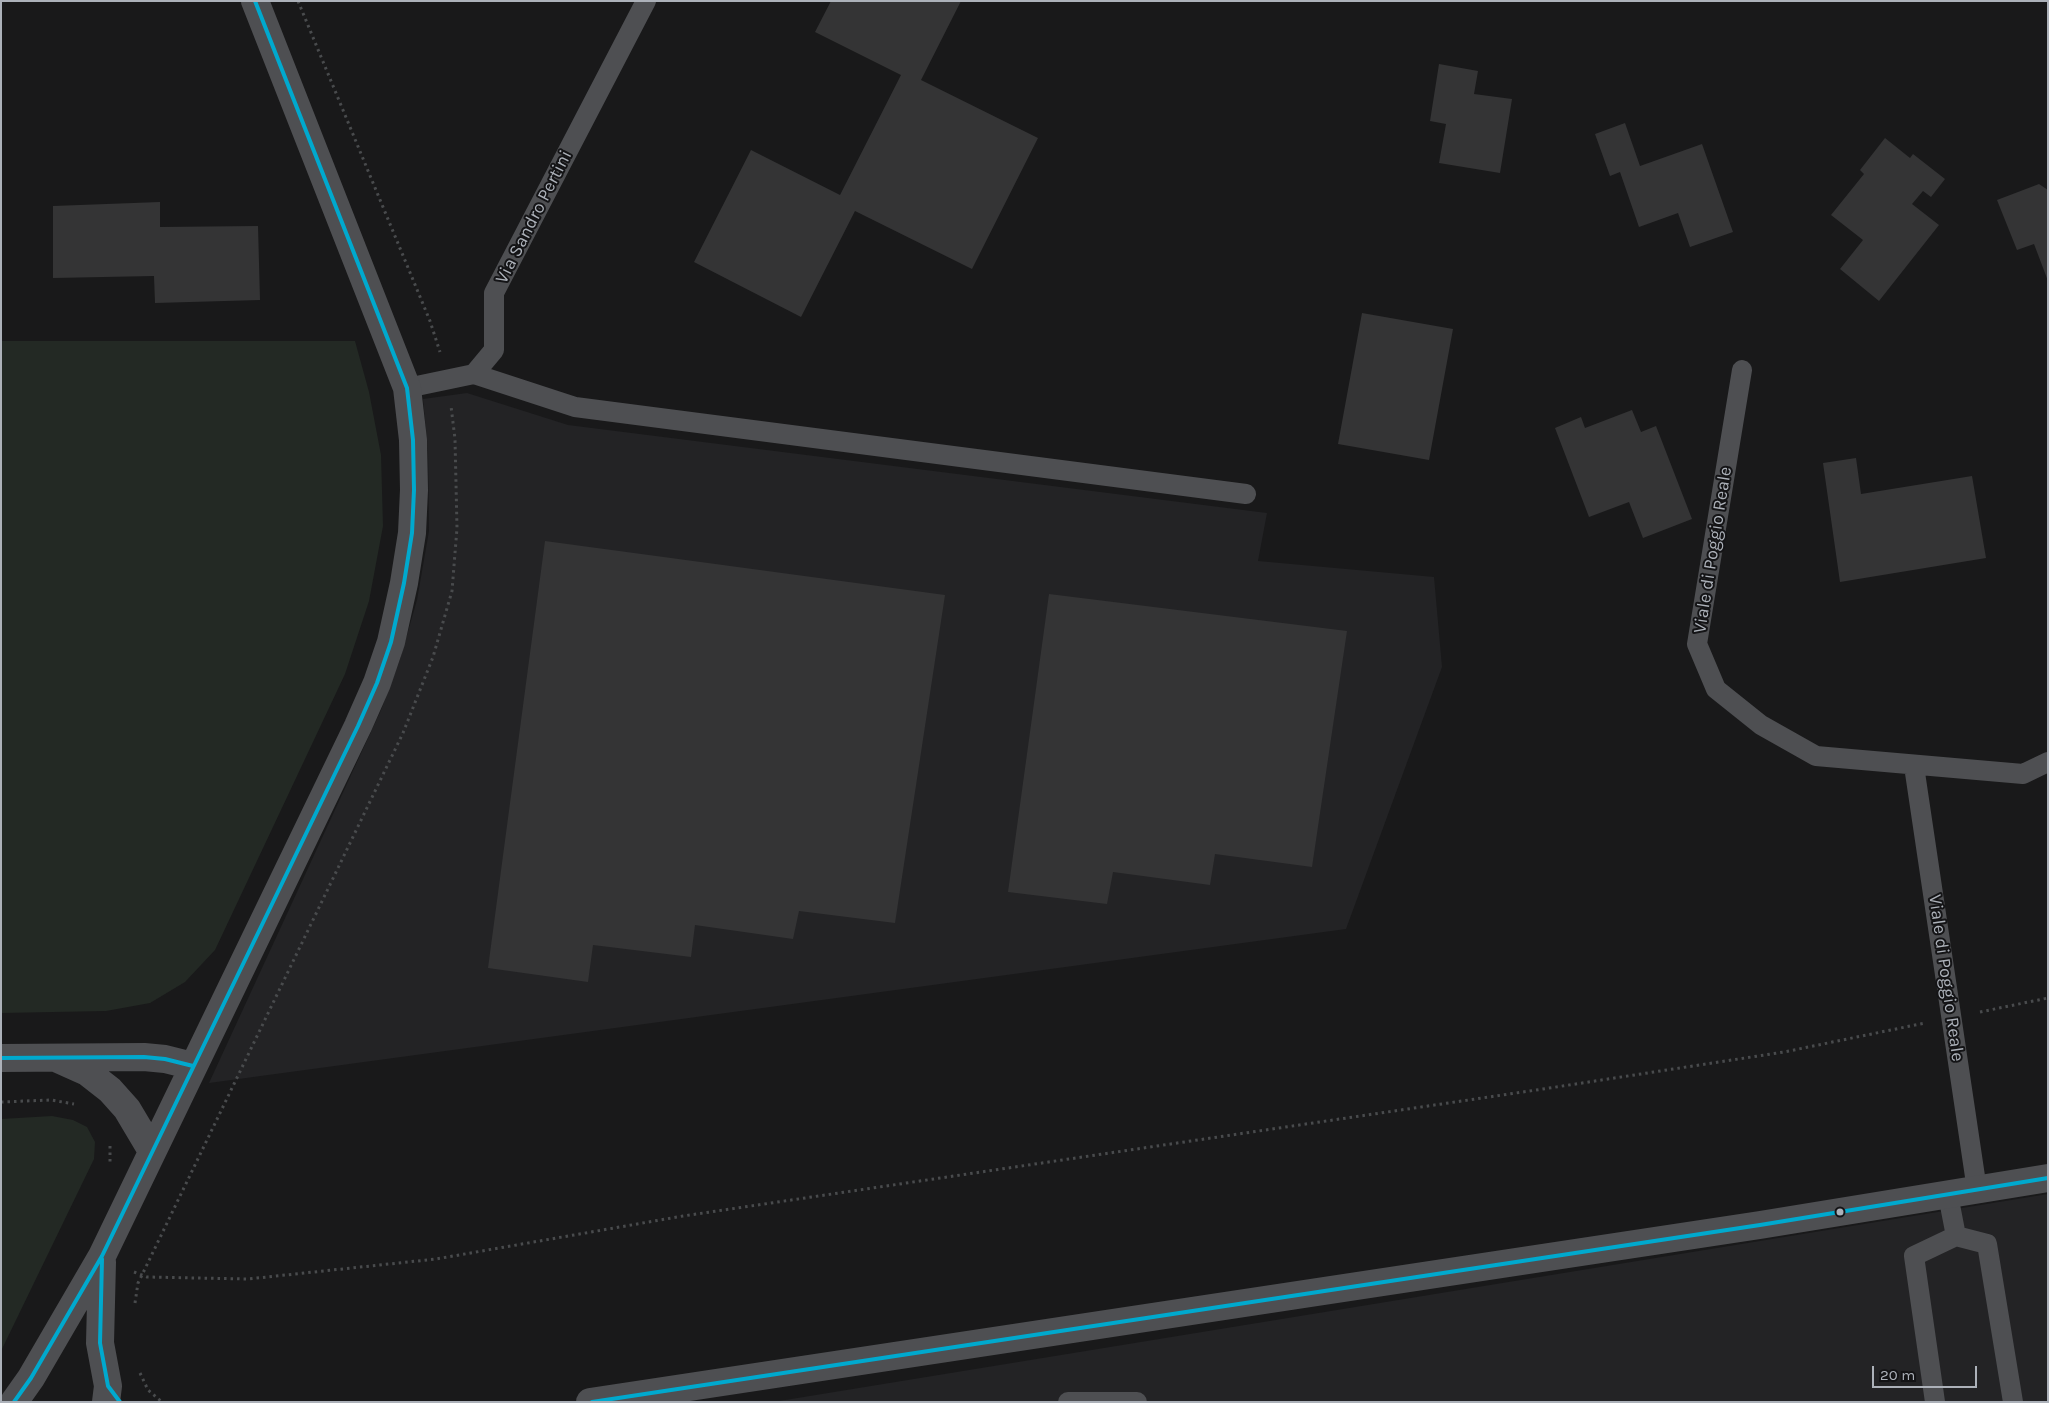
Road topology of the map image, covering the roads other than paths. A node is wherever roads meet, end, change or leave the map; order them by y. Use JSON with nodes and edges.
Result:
{"nodes":[{"id":1,"x":255,"y":1,"type":"edge"},
{"id":2,"x":646,"y":1,"type":"edge"},
{"id":3,"x":1742,"y":370,"type":"dead end"},
{"id":4,"x":474,"y":374,"type":"junction"},
{"id":5,"x":407,"y":388,"type":"junction"},
{"id":6,"x":1246,"y":494,"type":"dead end"},
{"id":7,"x":2048,"y":762,"type":"edge"},
{"id":8,"x":1914,"y":766,"type":"junction"},
{"id":9,"x":52,"y":1056,"type":"junction"},
{"id":10,"x":1,"y":1058,"type":"edge"},
{"id":11,"x":193,"y":1066,"type":"junction"},
{"id":12,"x":152,"y":1150,"type":"junction"},
{"id":13,"x":2048,"y":1178,"type":"edge"},
{"id":14,"x":1977,"y":1190,"type":"junction"},
{"id":15,"x":1948,"y":1195,"type":"junction"},
{"id":16,"x":1956,"y":1236,"type":"junction"},
{"id":17,"x":102,"y":1256,"type":"junction"},
{"id":18,"x":32,"y":1390,"type":"edge"},
{"id":19,"x":111,"y":1396,"type":"edge"},
{"id":20,"x":14,"y":1402,"type":"edge"},
{"id":21,"x":590,"y":1402,"type":"edge"},
{"id":22,"x":1068,"y":1402,"type":"edge"},
{"id":23,"x":1137,"y":1402,"type":"edge"},
{"id":24,"x":1936,"y":1402,"type":"edge"},
{"id":25,"x":2013,"y":1402,"type":"edge"}],
"edges":[{"from":1,"to":5,"type":"street"},
{"from":2,"to":4,"type":"lane","name":"Via Sandro Pertini"},
{"from":3,"to":8,"type":"lane","name":"Viale di Poggio Reale"},
{"from":4,"to":5,"type":"lane"},
{"from":4,"to":6,"type":"lane"},
{"from":5,"to":11,"type":"street"},
{"from":7,"to":8,"type":"lane","name":"Viale di Poggio Reale"},
{"from":8,"to":14,"type":"lane","name":"Viale di Poggio Reale"},
{"from":9,"to":10,"type":"street"},
{"from":9,"to":11,"type":"street"},
{"from":9,"to":12,"type":"street"},
{"from":11,"to":12,"type":"street"},
{"from":12,"to":17,"type":"street"},
{"from":13,"to":14,"type":"street"},
{"from":14,"to":15,"type":"street"},
{"from":15,"to":16,"type":"lane"},
{"from":15,"to":21,"type":"street"},
{"from":16,"to":24,"type":"lane"},
{"from":16,"to":25,"type":"lane"},
{"from":17,"to":18,"type":"street"},
{"from":17,"to":19,"type":"street"},
{"from":18,"to":20,"type":"street"},
{"from":22,"to":23,"type":"lane"}]}
